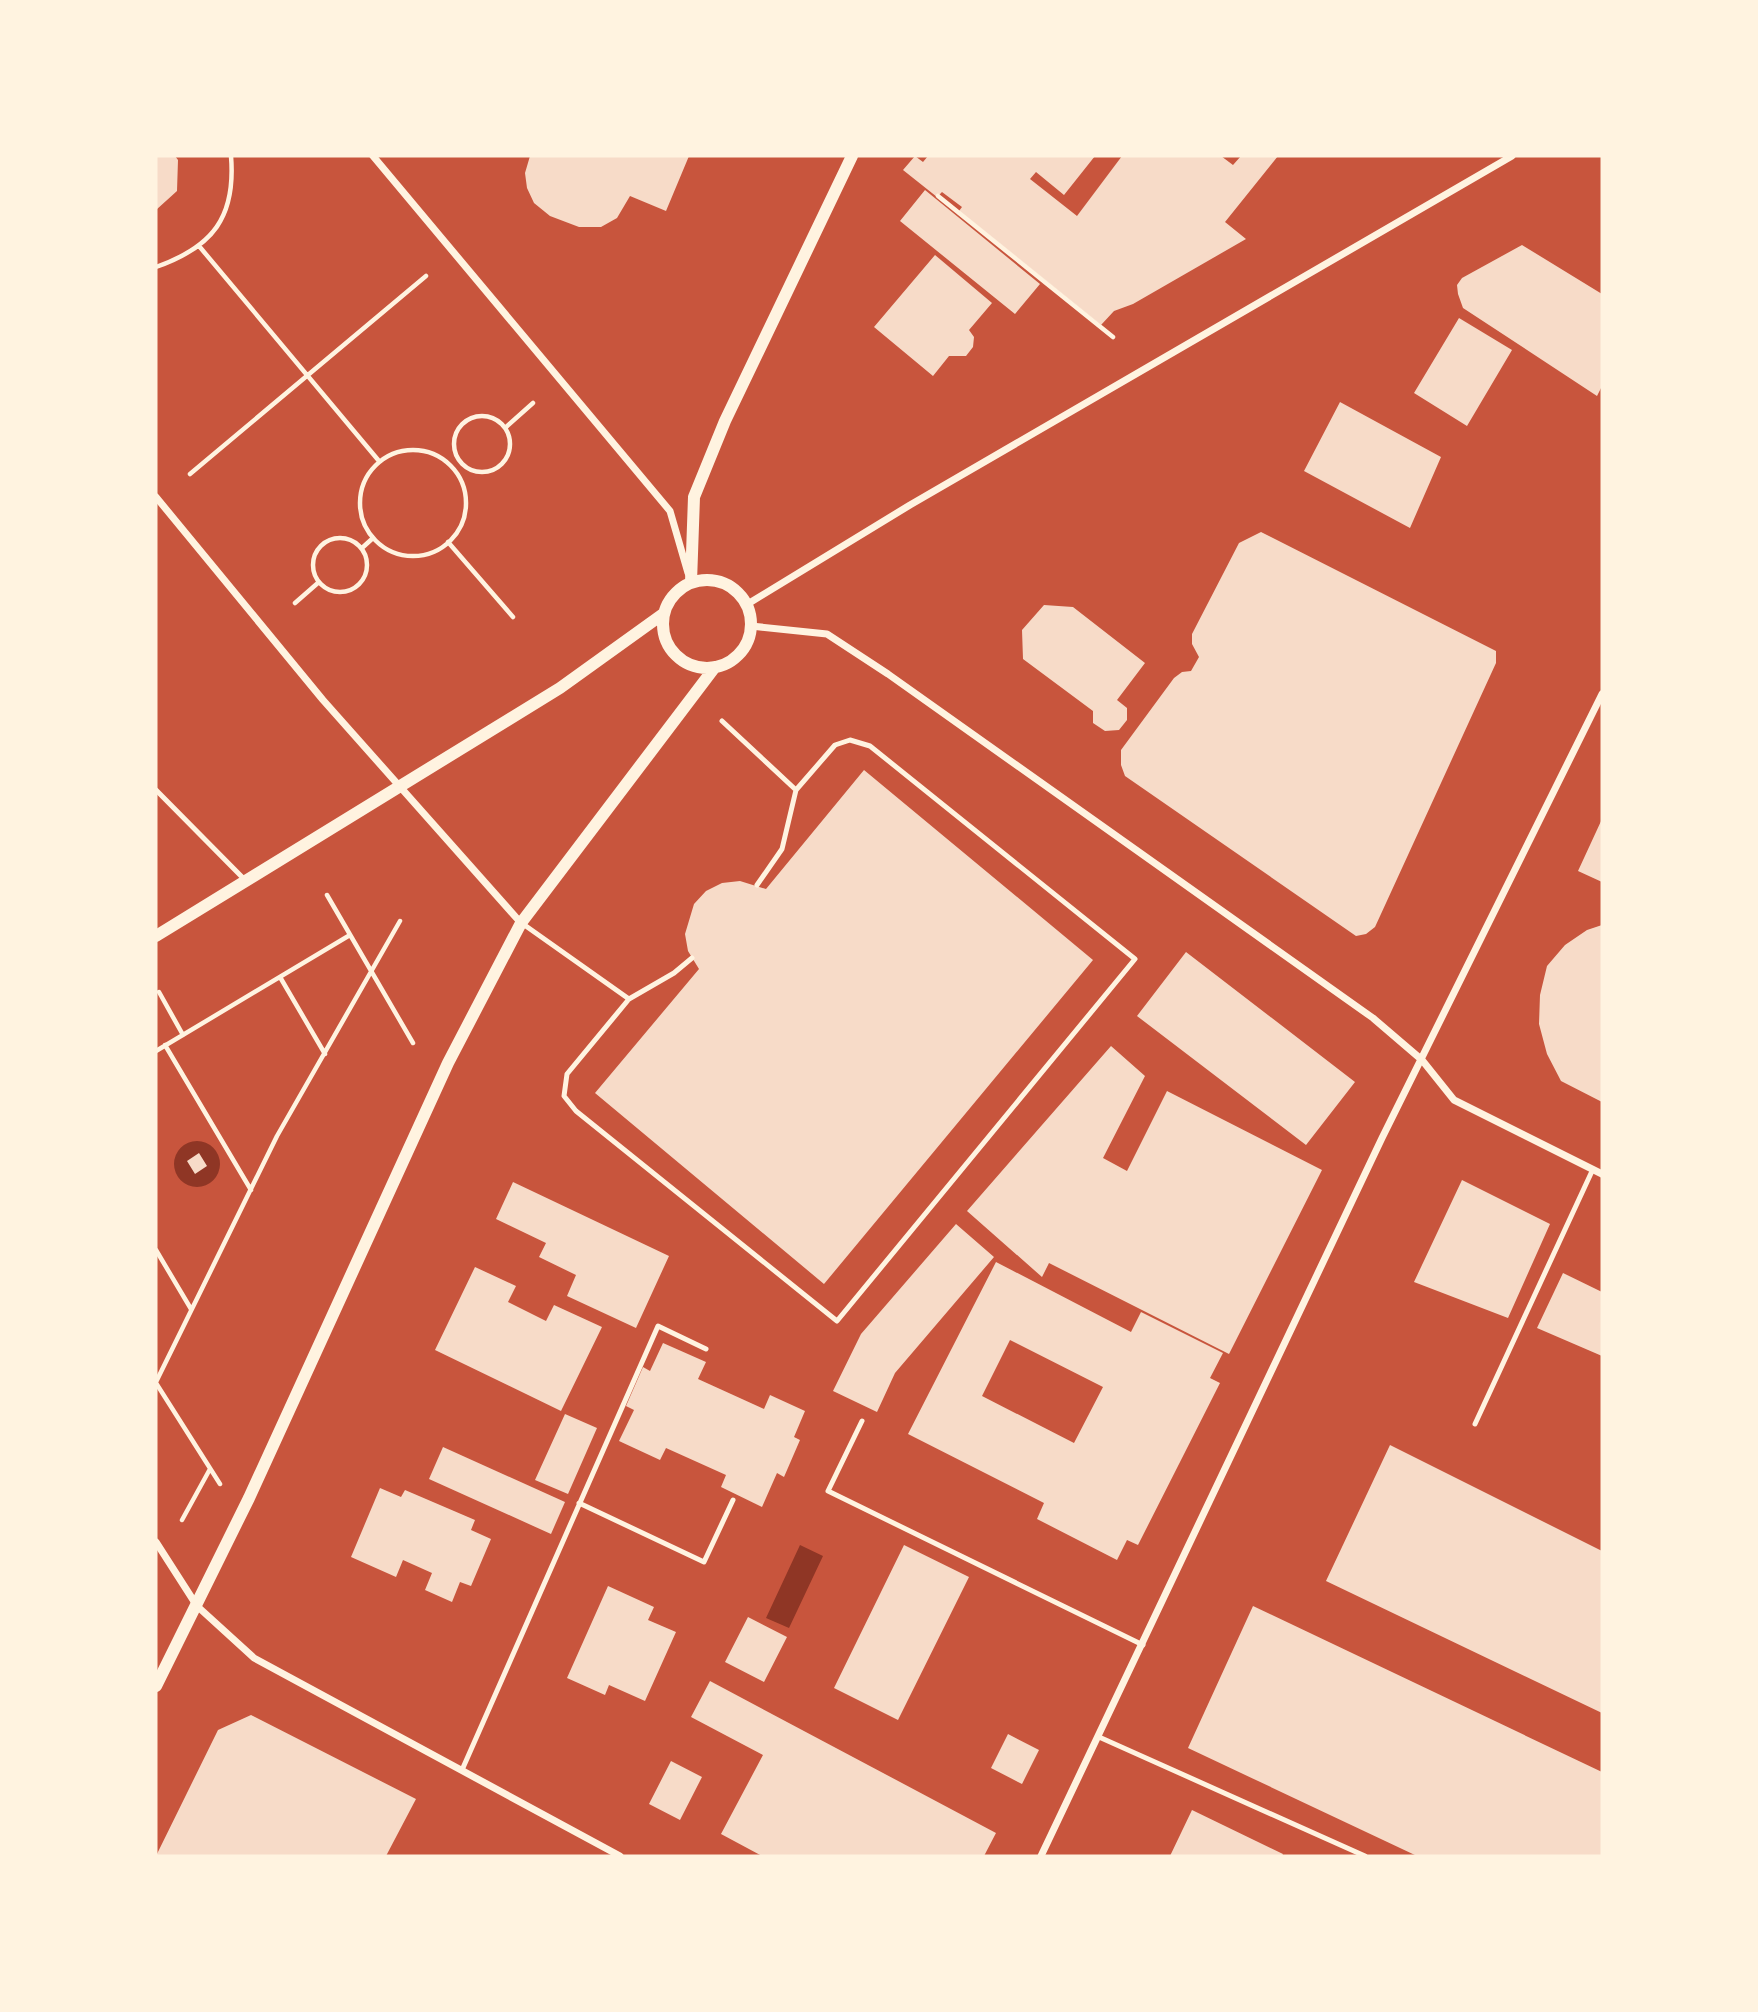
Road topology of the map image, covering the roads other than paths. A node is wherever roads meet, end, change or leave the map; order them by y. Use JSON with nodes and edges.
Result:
{"nodes":[{"id":1,"x":373,"y":156,"type":"edge"},
{"id":2,"x":852,"y":156,"type":"edge"},
{"id":3,"x":1513,"y":156,"type":"edge"},
{"id":4,"x":156,"y":497,"type":"edge"},
{"id":5,"x":691,"y":582,"type":"junction"},
{"id":6,"x":746,"y":605,"type":"junction"},
{"id":7,"x":663,"y":614,"type":"junction"},
{"id":8,"x":751,"y":626,"type":"junction"},
{"id":9,"x":715,"y":667,"type":"junction"},
{"id":10,"x":1602,"y":694,"type":"edge"},
{"id":11,"x":722,"y":722,"type":"dead end"},
{"id":12,"x":399,"y":786,"type":"junction"},
{"id":13,"x":156,"y":790,"type":"edge"},
{"id":14,"x":796,"y":790,"type":"junction"},
{"id":15,"x":247,"y":882,"type":"junction"},
{"id":16,"x":757,"y":885,"type":"dead end"},
{"id":17,"x":521,"y":923,"type":"junction"},
{"id":18,"x":156,"y":936,"type":"edge"},
{"id":19,"x":692,"y":958,"type":"dead end"},
{"id":20,"x":629,"y":999,"type":"junction"},
{"id":21,"x":1422,"y":1060,"type":"junction"},
{"id":22,"x":1594,"y":1170,"type":"junction"},
{"id":23,"x":1602,"y":1174,"type":"edge"},
{"id":24,"x":706,"y":1349,"type":"dead end"},
{"id":25,"x":862,"y":1421,"type":"dead end"},
{"id":26,"x":1475,"y":1424,"type":"dead end"},
{"id":27,"x":733,"y":1500,"type":"dead end"},
{"id":28,"x":579,"y":1503,"type":"junction"},
{"id":29,"x":156,"y":1542,"type":"edge"},
{"id":30,"x":197,"y":1606,"type":"junction"},
{"id":31,"x":1143,"y":1645,"type":"junction"},
{"id":32,"x":156,"y":1686,"type":"edge"},
{"id":33,"x":1100,"y":1737,"type":"junction"},
{"id":34,"x":462,"y":1770,"type":"junction"},
{"id":35,"x":620,"y":1856,"type":"edge"},
{"id":36,"x":1041,"y":1856,"type":"edge"},
{"id":37,"x":1365,"y":1856,"type":"edge"}],
"edges":[{"from":1,"to":5,"type":"street"},
{"from":2,"to":5,"type":"street"},
{"from":3,"to":6,"type":"street"},
{"from":4,"to":12,"type":"street"},
{"from":5,"to":6,"type":"street"},
{"from":5,"to":7,"type":"street"},
{"from":6,"to":8,"type":"street"},
{"from":7,"to":9,"type":"street"},
{"from":7,"to":12,"type":"street"},
{"from":8,"to":9,"type":"street"},
{"from":8,"to":21,"type":"street"},
{"from":9,"to":17,"type":"street"},
{"from":10,"to":21,"type":"street"},
{"from":11,"to":14,"type":"lane"},
{"from":12,"to":15,"type":"street"},
{"from":12,"to":17,"type":"street"},
{"from":13,"to":15,"type":"lane"},
{"from":14,"to":16,"type":"lane"},
{"from":14,"to":20,"type":"lane"},
{"from":15,"to":18,"type":"street"},
{"from":17,"to":20,"type":"lane"},
{"from":17,"to":30,"type":"street"},
{"from":19,"to":20,"type":"lane"},
{"from":21,"to":22,"type":"street"},
{"from":21,"to":31,"type":"street"},
{"from":22,"to":23,"type":"street"},
{"from":22,"to":26,"type":"lane"},
{"from":24,"to":28,"type":"lane"},
{"from":25,"to":31,"type":"lane"},
{"from":27,"to":28,"type":"lane"},
{"from":28,"to":34,"type":"lane"},
{"from":29,"to":30,"type":"street"},
{"from":30,"to":32,"type":"street"},
{"from":30,"to":34,"type":"street"},
{"from":31,"to":33,"type":"street"},
{"from":33,"to":36,"type":"street"},
{"from":33,"to":37,"type":"lane"},
{"from":34,"to":35,"type":"street"}]}
